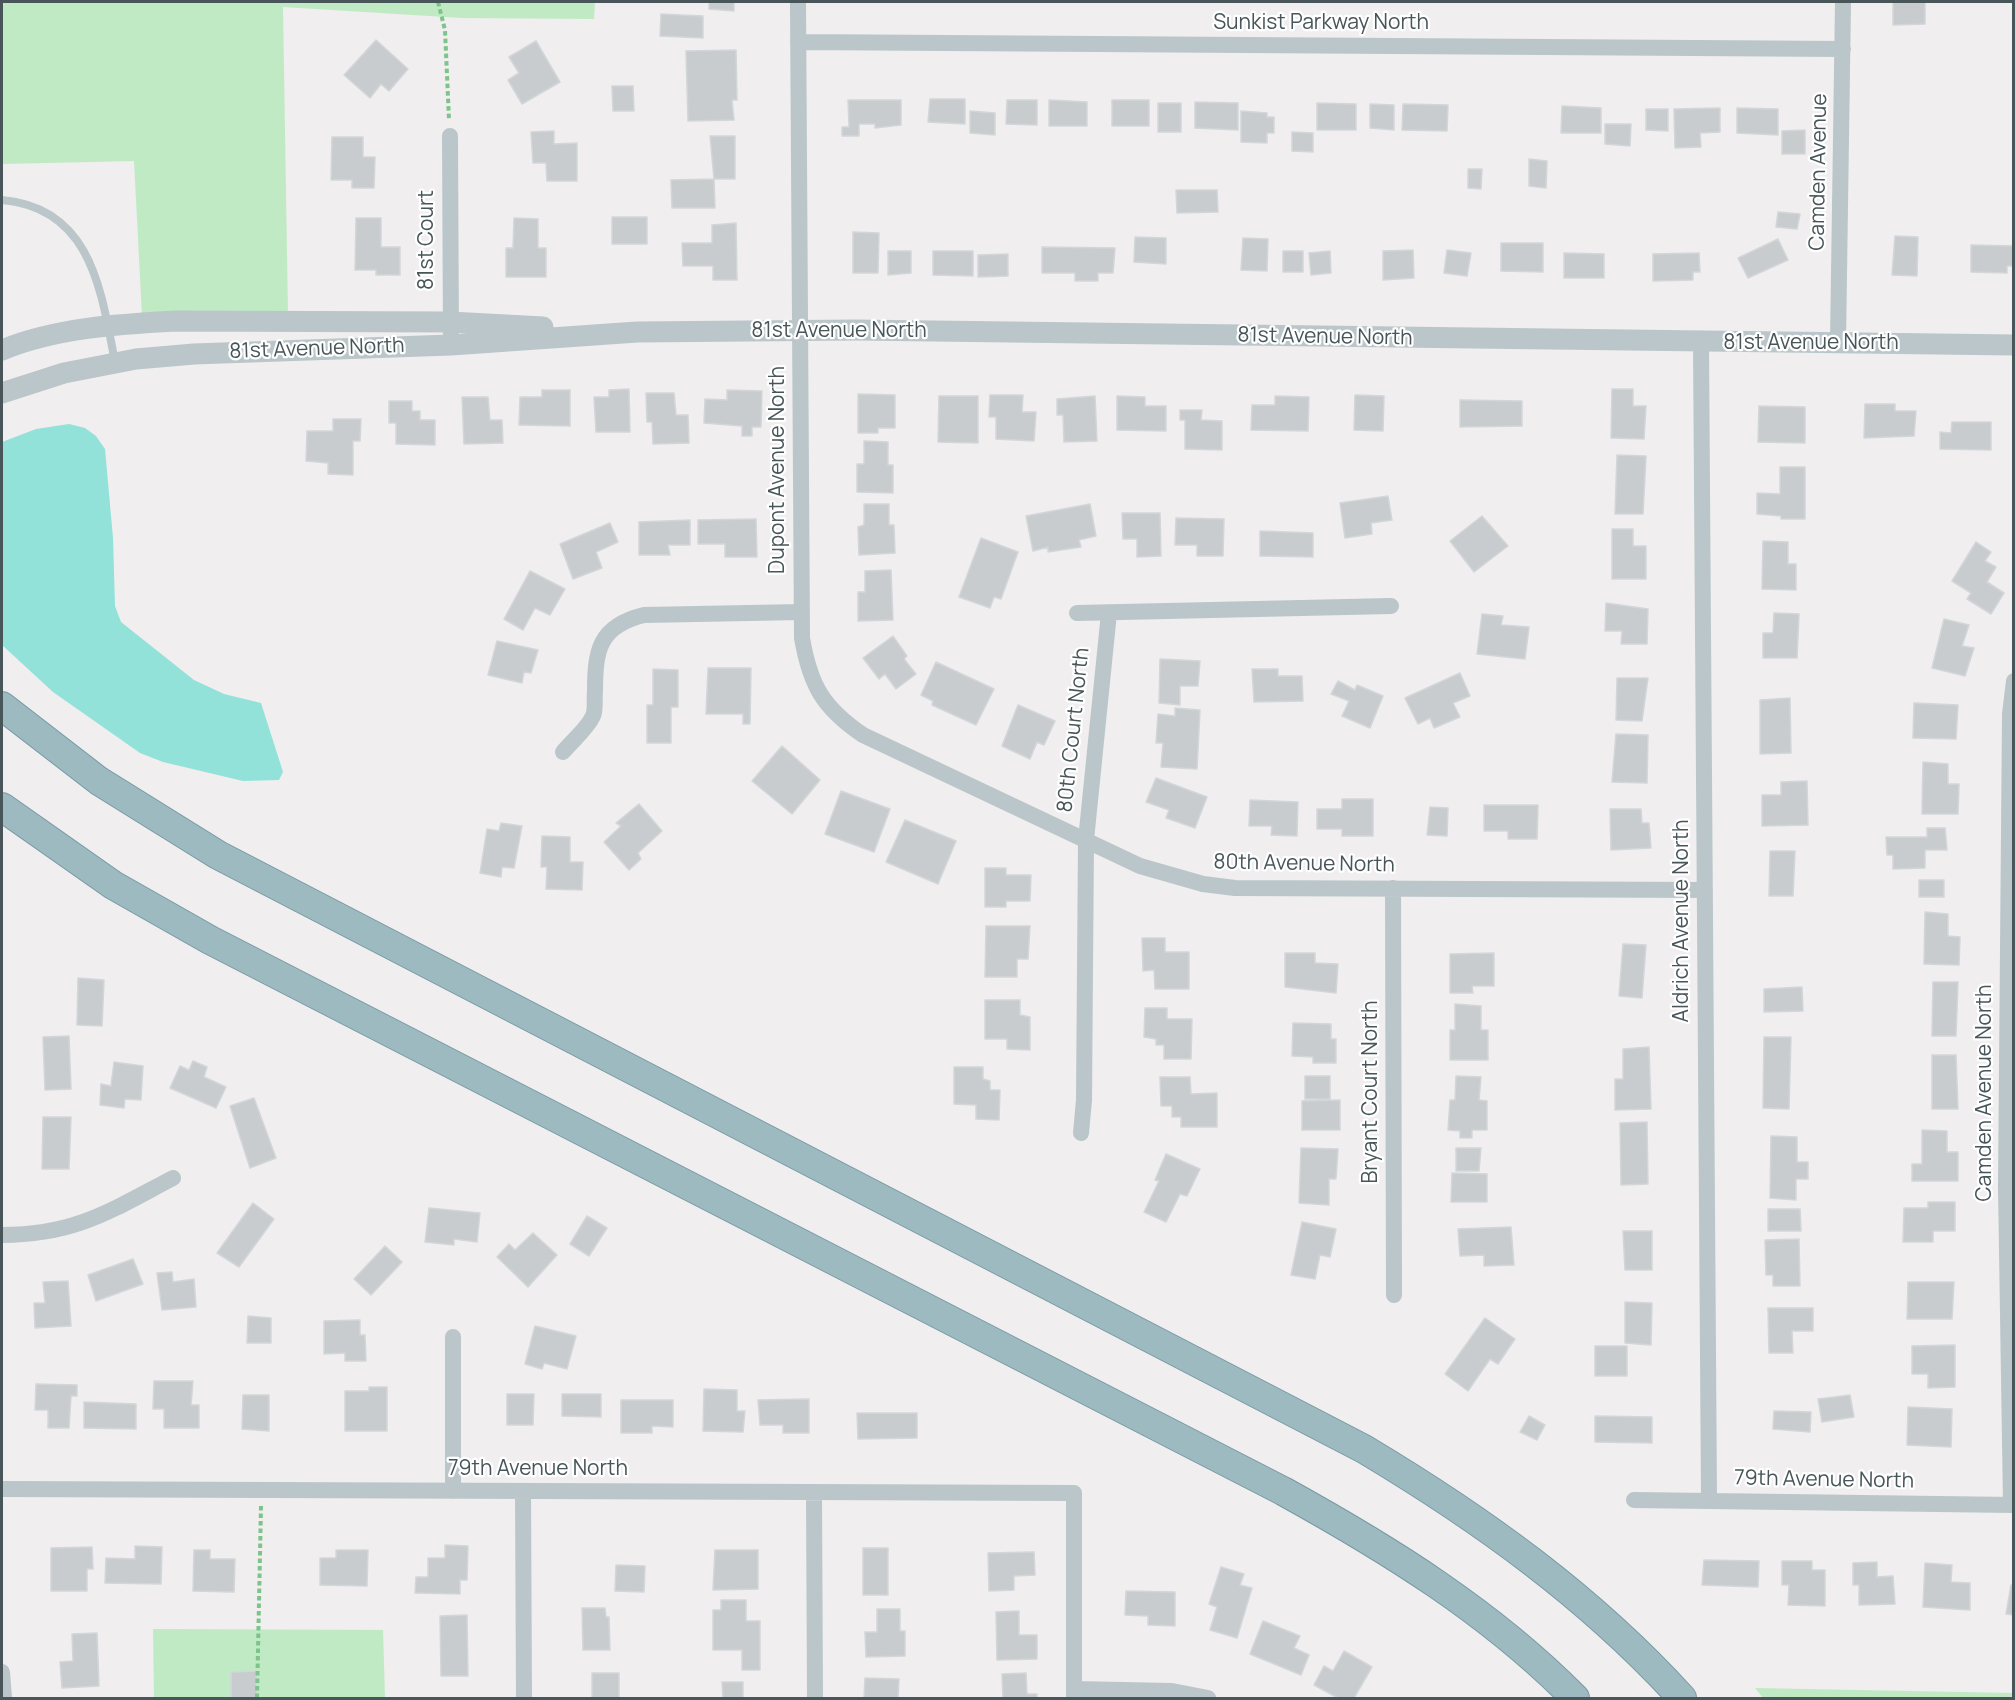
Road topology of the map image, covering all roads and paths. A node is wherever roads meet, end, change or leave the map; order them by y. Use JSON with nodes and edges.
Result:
{"nodes":[{"id":1,"x":438,"y":2,"type":"edge"},
{"id":2,"x":798,"y":2,"type":"edge"},
{"id":3,"x":1843,"y":2,"type":"edge"},
{"id":4,"x":798,"y":42,"type":"junction"},
{"id":5,"x":1843,"y":49,"type":"junction"},
{"id":6,"x":450,"y":136,"type":"joint"},
{"id":7,"x":2,"y":200,"type":"edge"},
{"id":8,"x":450,"y":322,"type":"junction"},
{"id":9,"x":108,"y":327,"type":"junction"},
{"id":10,"x":800,"y":330,"type":"junction"},
{"id":11,"x":637,"y":332,"type":"junction"},
{"id":12,"x":1701,"y":342,"type":"junction"},
{"id":13,"x":1838,"y":342,"type":"junction"},
{"id":14,"x":451,"y":345,"type":"junction"},
{"id":15,"x":2013,"y":345,"type":"edge"},
{"id":16,"x":2,"y":350,"type":"edge"},
{"id":17,"x":115,"y":363,"type":"junction"},
{"id":18,"x":2,"y":393,"type":"edge"},
{"id":19,"x":1391,"y":606,"type":"dead end"},
{"id":20,"x":802,"y":612,"type":"junction"},
{"id":21,"x":1077,"y":614,"type":"dead end"},
{"id":22,"x":1109,"y":614,"type":"junction"},
{"id":23,"x":2013,"y":681,"type":"edge"},
{"id":24,"x":2,"y":706,"type":"edge"},
{"id":25,"x":863,"y":735,"type":"joint"},
{"id":26,"x":563,"y":752,"type":"dead end"},
{"id":27,"x":2,"y":807,"type":"edge"},
{"id":28,"x":1086,"y":840,"type":"junction"},
{"id":29,"x":1393,"y":888,"type":"junction"},
{"id":30,"x":1705,"y":890,"type":"junction"},
{"id":31,"x":1081,"y":1133,"type":"dead end"},
{"id":32,"x":172,"y":1178,"type":"dead end"},
{"id":33,"x":2010,"y":1186,"type":"edge"},
{"id":34,"x":2,"y":1235,"type":"edge"},
{"id":35,"x":1394,"y":1295,"type":"dead end"},
{"id":36,"x":453,"y":1337,"type":"dead end"},
{"id":37,"x":2,"y":1490,"type":"edge"},
{"id":38,"x":261,"y":1490,"type":"junction"},
{"id":39,"x":453,"y":1491,"type":"junction"},
{"id":40,"x":523,"y":1491,"type":"junction"},
{"id":41,"x":814,"y":1492,"type":"junction"},
{"id":42,"x":1709,"y":1499,"type":"junction"},
{"id":43,"x":1634,"y":1500,"type":"dead end"},
{"id":44,"x":2012,"y":1505,"type":"edge"},
{"id":45,"x":2,"y":1672,"type":"edge"},
{"id":46,"x":1074,"y":1694,"type":"edge"},
{"id":47,"x":4,"y":1698,"type":"edge"},
{"id":48,"x":257,"y":1698,"type":"edge"},
{"id":49,"x":524,"y":1698,"type":"edge"},
{"id":50,"x":815,"y":1698,"type":"edge"},
{"id":51,"x":1208,"y":1698,"type":"edge"},
{"id":52,"x":1575,"y":1698,"type":"edge"},
{"id":53,"x":1682,"y":1698,"type":"edge"}],
"edges":[{"from":1,"to":6,"type":"path"},
{"from":2,"to":4,"type":"street","name":"Dupont Avenue North"},
{"from":3,"to":5,"type":"street","name":"Camden Avenue"},
{"from":4,"to":5,"type":"street","name":"Sunkist Parkway North"},
{"from":4,"to":10,"type":"street","name":"Dupont Avenue North"},
{"from":5,"to":13,"type":"street","name":"Camden Avenue"},
{"from":6,"to":8,"type":"street","name":"81st Court"},
{"from":7,"to":9,"type":"lane"},
{"from":8,"to":9,"type":"street","name":"81st Avenue North"},
{"from":8,"to":11,"type":"street","name":"81st Avenue North"},
{"from":8,"to":14,"type":"street","name":"81st Court"},
{"from":9,"to":16,"type":"street","name":"81st Avenue North"},
{"from":9,"to":17,"type":"lane"},
{"from":10,"to":11,"type":"street","name":"81st Avenue North"},
{"from":10,"to":12,"type":"street","name":"81st Avenue North"},
{"from":10,"to":20,"type":"street","name":"Dupont Avenue North"},
{"from":11,"to":14,"type":"street","name":"81st Avenue North"},
{"from":12,"to":13,"type":"street","name":"81st Avenue North"},
{"from":12,"to":30,"type":"street","name":"Aldrich Avenue North"},
{"from":13,"to":15,"type":"street","name":"81st Avenue North"},
{"from":14,"to":17,"type":"street","name":"81st Avenue North"},
{"from":17,"to":18,"type":"street","name":"81st Avenue North"},
{"from":19,"to":22,"type":"street"},
{"from":20,"to":25,"type":"street","name":"Dupont Avenue North"},
{"from":20,"to":26,"type":"street"},
{"from":21,"to":22,"type":"street"},
{"from":22,"to":28,"type":"street","name":"80th Court North"},
{"from":23,"to":33,"type":"street","name":"Camden Avenue North"},
{"from":24,"to":53,"type":"highway"},
{"from":25,"to":28,"type":"street","name":"80th Avenue North"},
{"from":27,"to":52,"type":"highway"},
{"from":28,"to":29,"type":"street","name":"80th Avenue North"},
{"from":28,"to":31,"type":"street","name":"80th Court North"},
{"from":29,"to":30,"type":"street","name":"80th Avenue North"},
{"from":29,"to":35,"type":"street","name":"Bryant Court North"},
{"from":30,"to":42,"type":"street","name":"Aldrich Avenue North"},
{"from":32,"to":34,"type":"street"},
{"from":33,"to":44,"type":"street","name":"Camden Avenue North"},
{"from":36,"to":39,"type":"street"},
{"from":37,"to":38,"type":"street","name":"79th Avenue North"},
{"from":38,"to":39,"type":"street","name":"79th Avenue North"},
{"from":38,"to":48,"type":"path"},
{"from":39,"to":40,"type":"street","name":"79th Avenue North"},
{"from":40,"to":41,"type":"street","name":"79th Avenue North"},
{"from":40,"to":49,"type":"street"},
{"from":41,"to":46,"type":"street","name":"79th Avenue North"},
{"from":41,"to":50,"type":"street"},
{"from":42,"to":43,"type":"street","name":"79th Avenue North"},
{"from":42,"to":44,"type":"street","name":"79th Avenue North"},
{"from":45,"to":47,"type":"street"},
{"from":46,"to":51,"type":"street"}]}
